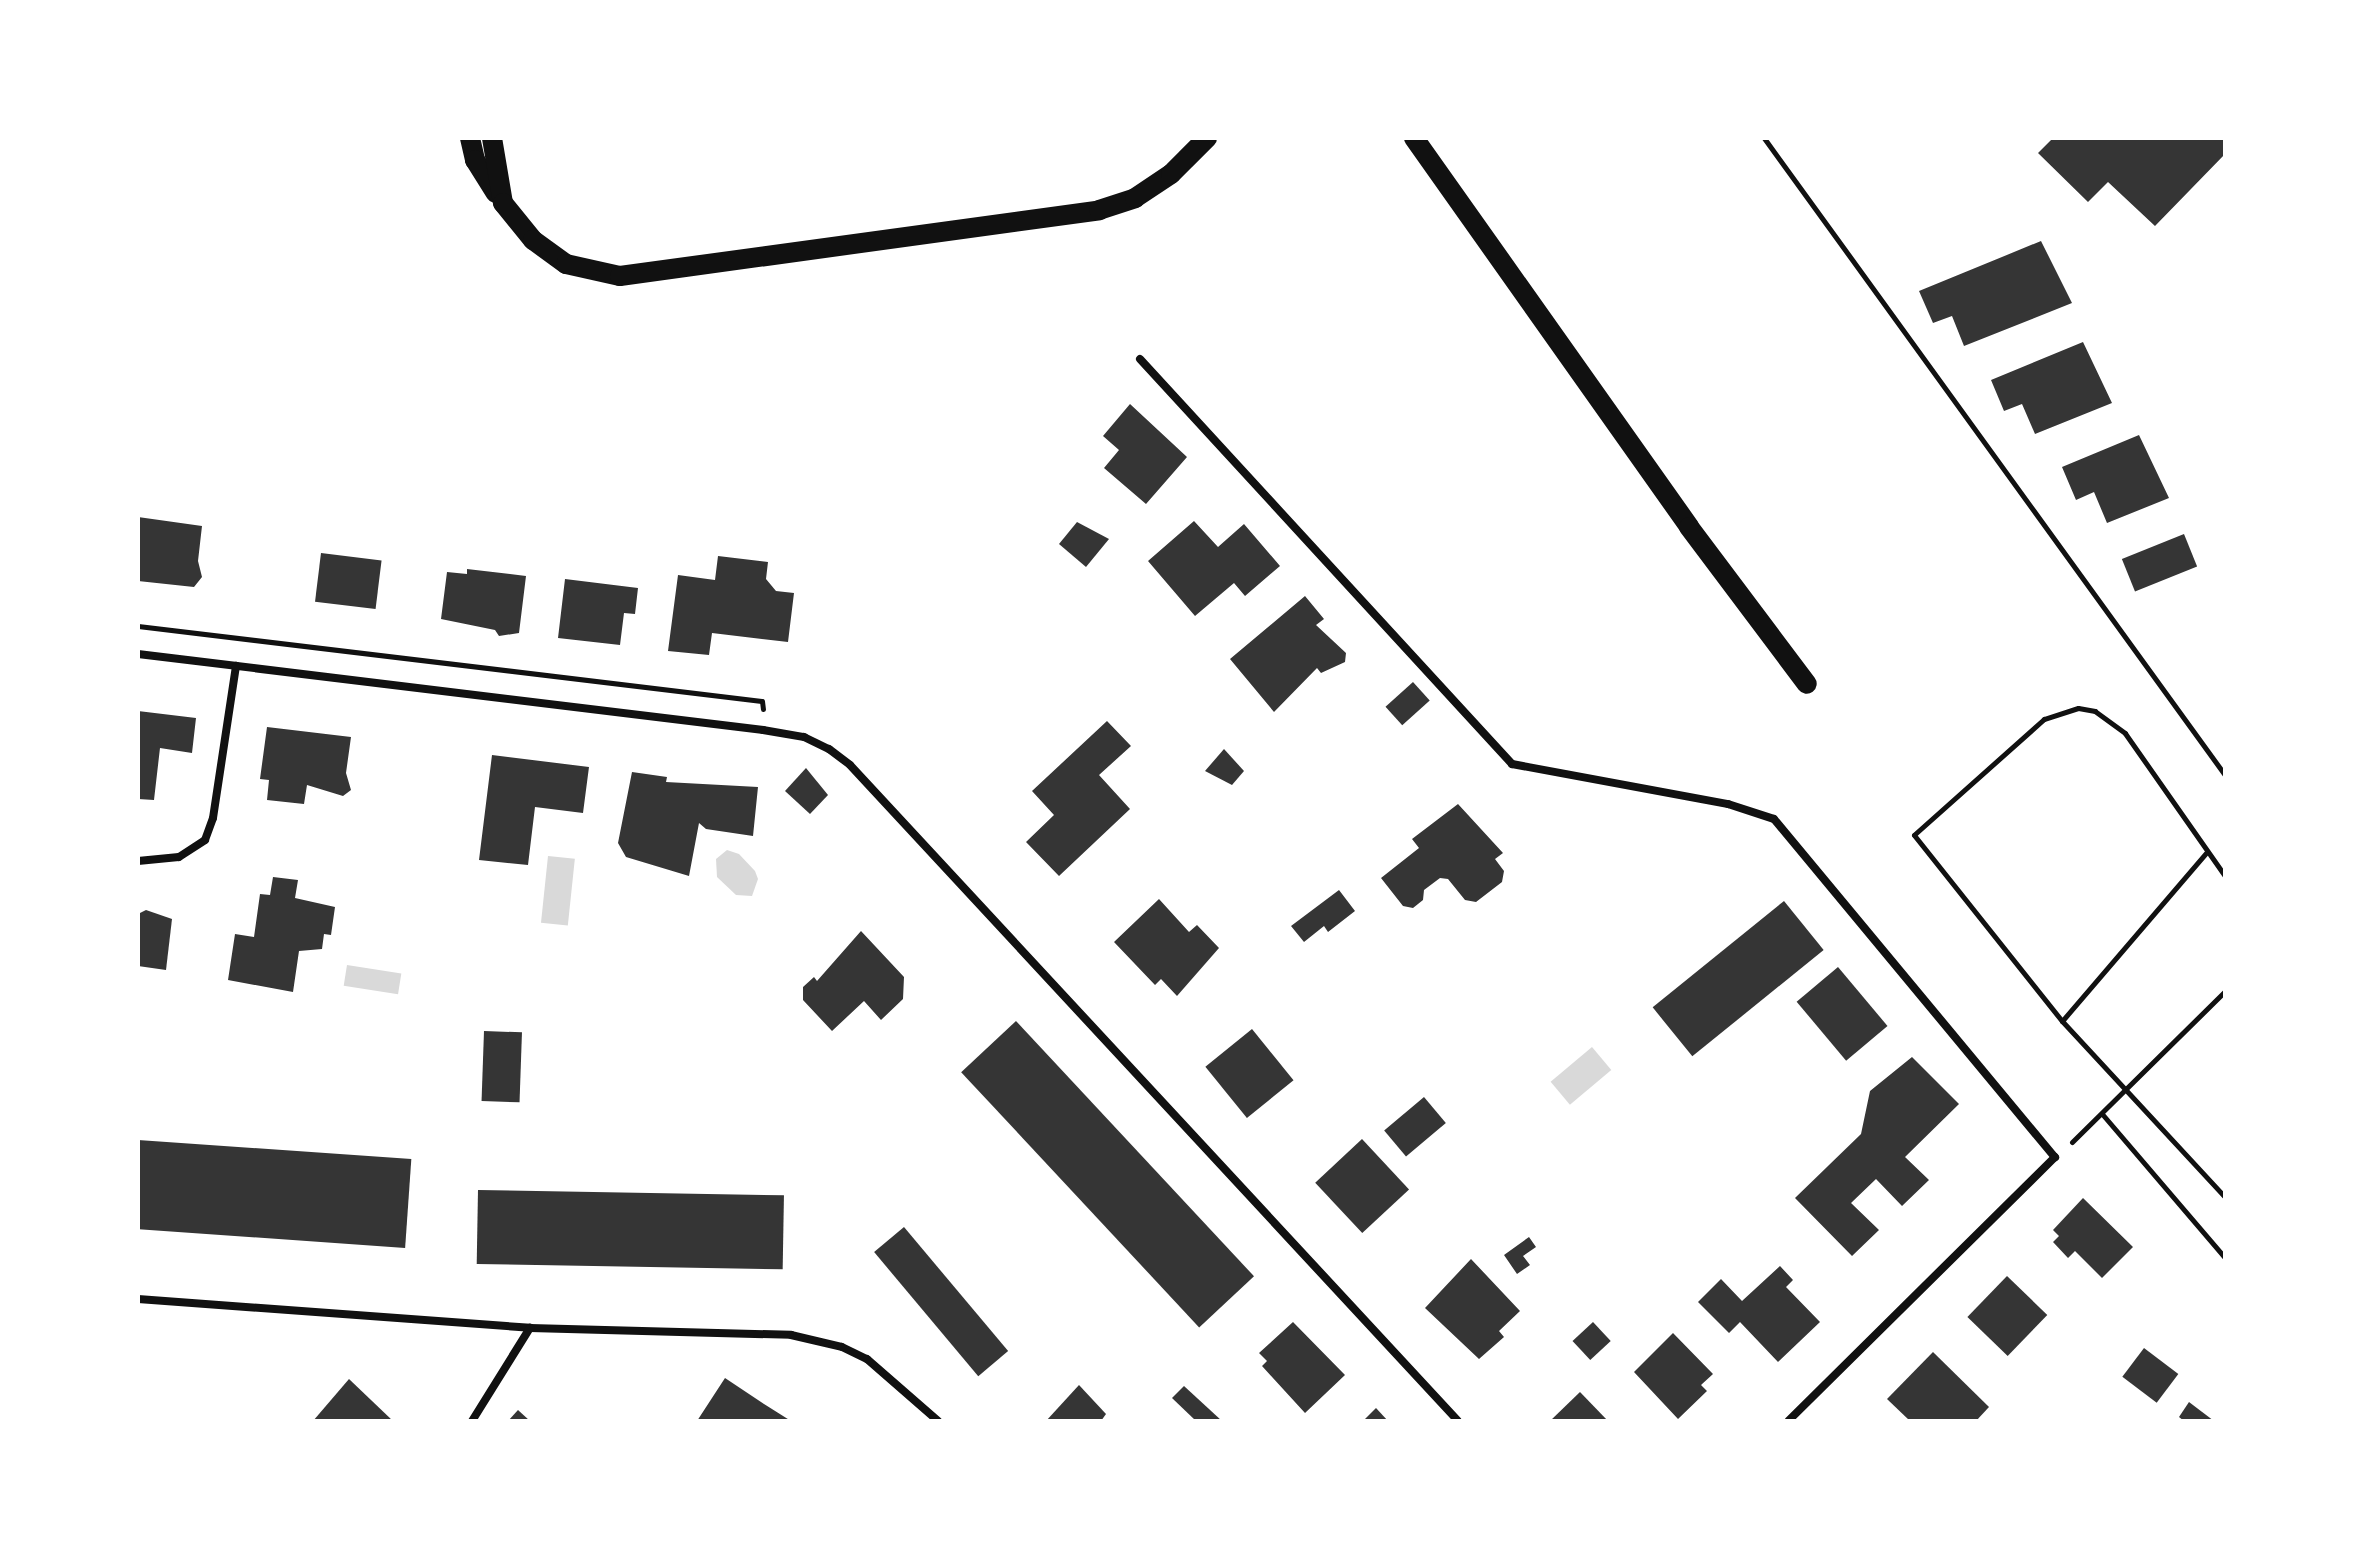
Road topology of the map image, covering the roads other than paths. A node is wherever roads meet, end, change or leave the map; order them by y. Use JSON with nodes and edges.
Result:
{"nodes":[{"id":1,"x":470,"y":138,"type":"edge"},
{"id":2,"x":492,"y":138,"type":"edge"},
{"id":3,"x":1207,"y":138,"type":"edge"},
{"id":4,"x":1414,"y":138,"type":"edge"},
{"id":5,"x":503,"y":203,"type":"junction"},
{"id":6,"x":1140,"y":359,"type":"dead end"},
{"id":7,"x":138,"y":654,"type":"edge"},
{"id":8,"x":236,"y":666,"type":"junction"},
{"id":9,"x":1807,"y":684,"type":"dead end"},
{"id":10,"x":138,"y":861,"type":"edge"},
{"id":11,"x":138,"y":1299,"type":"edge"},
{"id":12,"x":530,"y":1328,"type":"junction"},
{"id":13,"x":472,"y":1421,"type":"edge"},
{"id":14,"x":938,"y":1421,"type":"edge"},
{"id":15,"x":1458,"y":1421,"type":"edge"},
{"id":16,"x":1788,"y":1421,"type":"edge"}],
"edges":[{"from":1,"to":5,"type":"main road"},
{"from":2,"to":5,"type":"main road"},
{"from":3,"to":5,"type":"main road"},
{"from":4,"to":9,"type":"main road"},
{"from":6,"to":16,"type":"street"},
{"from":7,"to":8,"type":"street"},
{"from":8,"to":10,"type":"street"},
{"from":8,"to":15,"type":"street"},
{"from":11,"to":12,"type":"street"},
{"from":12,"to":13,"type":"street"},
{"from":12,"to":14,"type":"street"}]}
